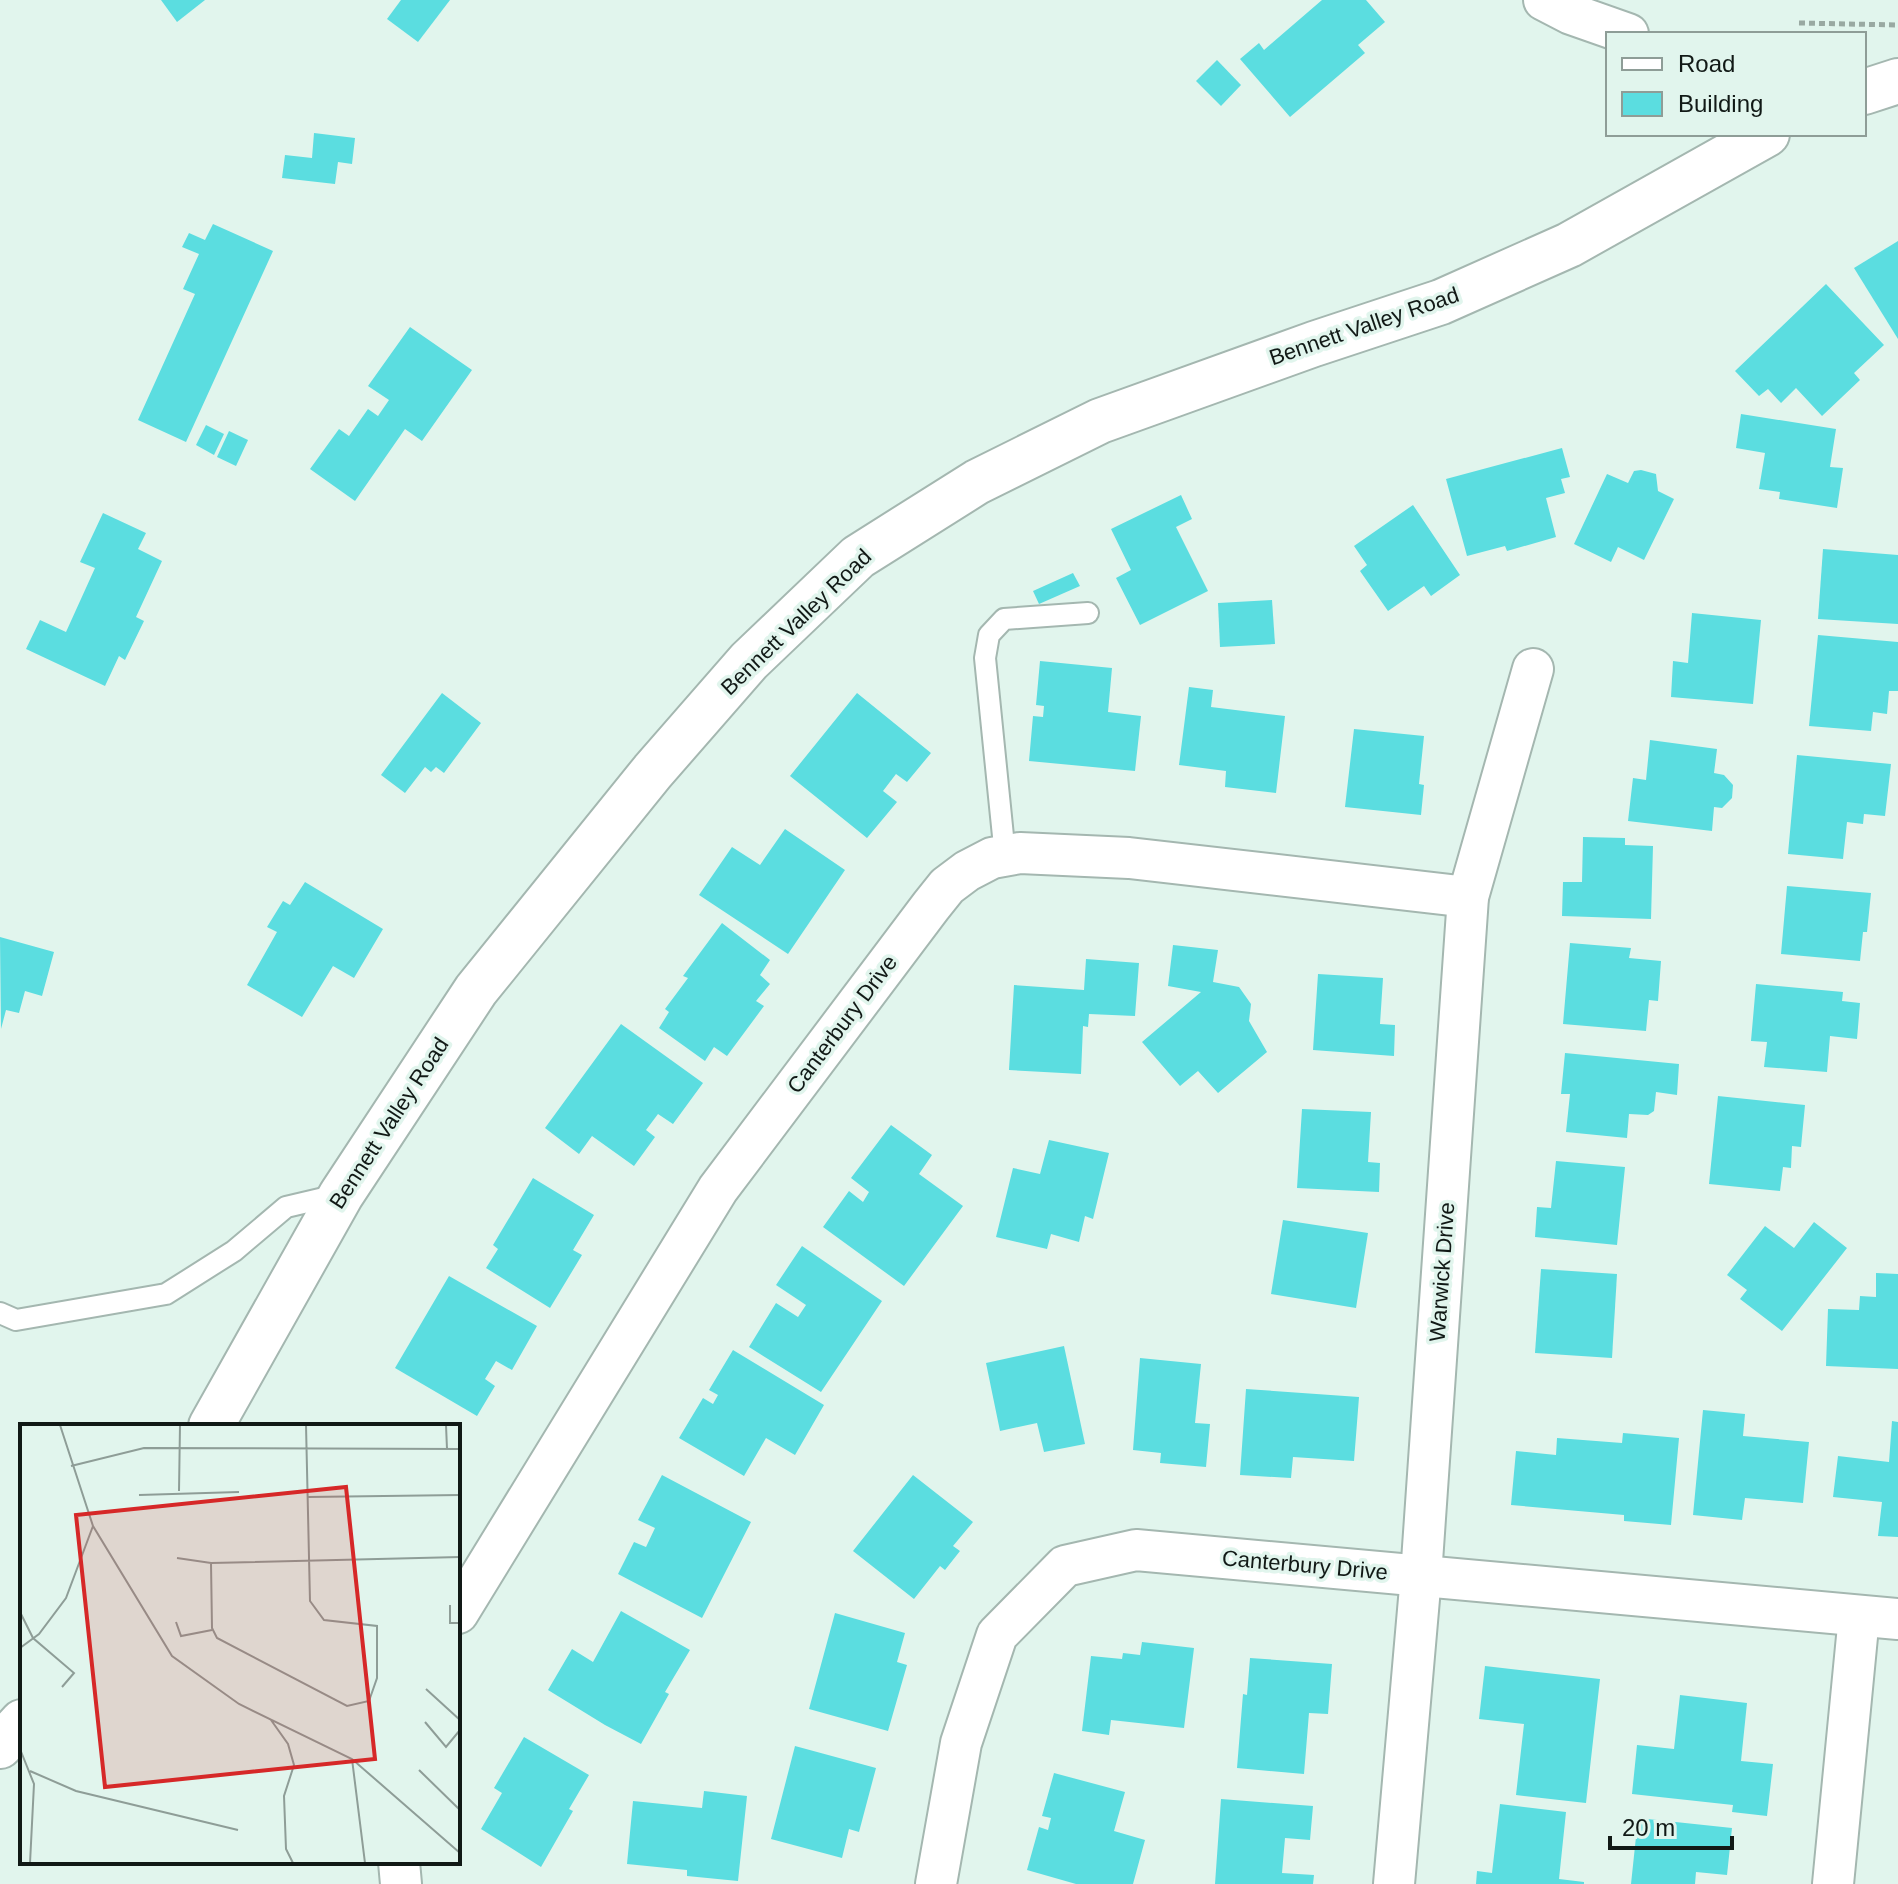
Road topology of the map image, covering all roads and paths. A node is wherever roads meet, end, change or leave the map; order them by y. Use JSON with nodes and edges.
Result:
{"nodes":[{"id":1,"x":1544,"y":0,"type":"edge"},
{"id":2,"x":1799,"y":23,"type":"dead end"},
{"id":3,"x":1898,"y":25,"type":"edge"},
{"id":4,"x":1622,"y":32,"type":"edge"},
{"id":5,"x":1898,"y":81,"type":"edge"},
{"id":6,"x":1866,"y":91,"type":"edge"},
{"id":7,"x":1763,"y":136,"type":"edge"},
{"id":8,"x":1088,"y":613,"type":"dead end"},
{"id":9,"x":1533,"y":669,"type":"dead end"},
{"id":10,"x":1005,"y":856,"type":"junction"},
{"id":11,"x":1468,"y":897,"type":"junction"},
{"id":12,"x":341,"y":1195,"type":"junction"},
{"id":13,"x":0,"y":1313,"type":"edge"},
{"id":14,"x":212,"y":1424,"type":"edge"},
{"id":15,"x":1421,"y":1576,"type":"junction"},
{"id":16,"x":460,"y":1610,"type":"edge"},
{"id":17,"x":1859,"y":1616,"type":"junction"},
{"id":18,"x":1898,"y":1619,"type":"edge"},
{"id":19,"x":399,"y":1864,"type":"edge"},
{"id":20,"x":401,"y":1884,"type":"edge"},
{"id":21,"x":936,"y":1884,"type":"edge"},
{"id":22,"x":1394,"y":1884,"type":"edge"},
{"id":23,"x":1833,"y":1884,"type":"edge"}],
"edges":[{"from":1,"to":4,"type":"street"},
{"from":2,"to":3,"type":"path"},
{"from":5,"to":6,"type":"street"},
{"from":7,"to":12,"type":"street","name":"Bennett Valley Road"},
{"from":8,"to":10,"type":"lane"},
{"from":9,"to":11,"type":"street","name":"Warwick Drive"},
{"from":10,"to":11,"type":"street","name":"Canterbury Drive"},
{"from":10,"to":16,"type":"street","name":"Canterbury Drive"},
{"from":11,"to":15,"type":"street","name":"Warwick Drive"},
{"from":12,"to":13,"type":"lane"},
{"from":12,"to":14,"type":"street","name":"Bennett Valley Road"},
{"from":15,"to":17,"type":"street","name":"Canterbury Drive"},
{"from":15,"to":21,"type":"street","name":"Canterbury Drive"},
{"from":15,"to":22,"type":"street","name":"Warwick Drive"},
{"from":17,"to":18,"type":"street","name":"Canterbury Drive"},
{"from":17,"to":23,"type":"street"},
{"from":19,"to":20,"type":"street"}]}
